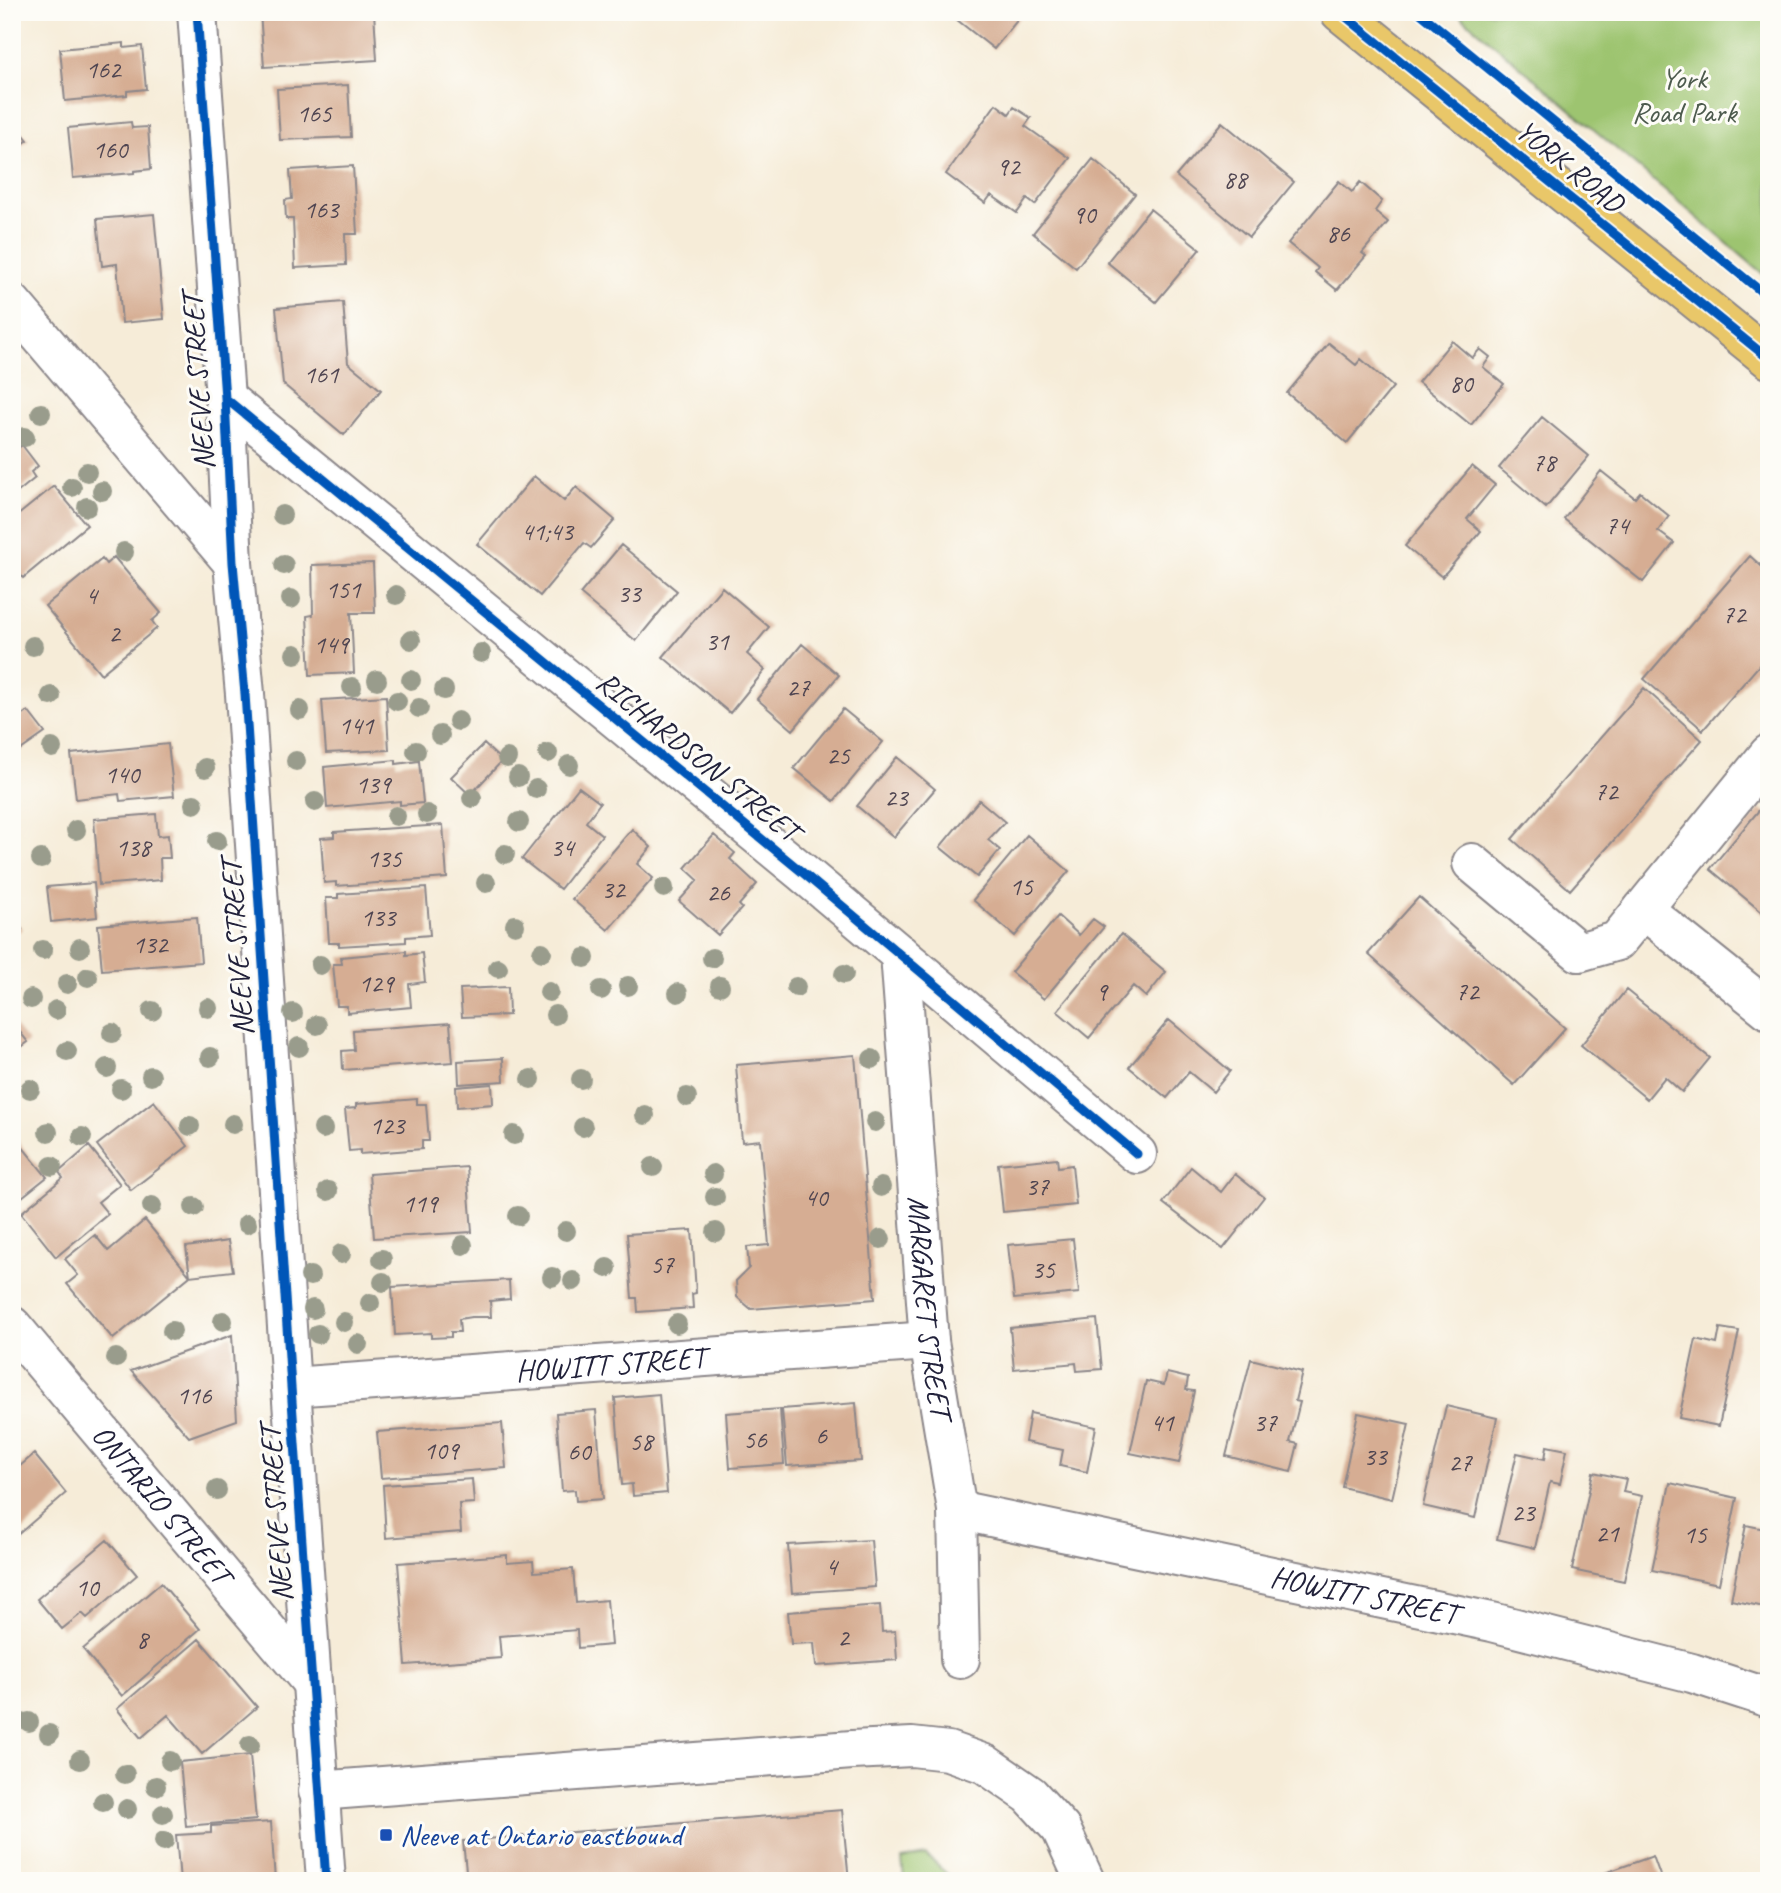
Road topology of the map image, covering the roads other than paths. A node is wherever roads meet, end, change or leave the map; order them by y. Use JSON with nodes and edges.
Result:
{"nodes":[{"id":1,"x":197,"y":12,"type":"edge"},
{"id":2,"x":1340,"y":12,"type":"edge"},
{"id":3,"x":12,"y":303,"type":"edge"},
{"id":4,"x":1769,"y":359,"type":"edge"},
{"id":5,"x":225,"y":398,"type":"junction"},
{"id":6,"x":233,"y":563,"type":"junction"},
{"id":7,"x":1769,"y":754,"type":"edge"},
{"id":8,"x":1472,"y":863,"type":"dead end"},
{"id":9,"x":1643,"y":909,"type":"junction"},
{"id":10,"x":900,"y":954,"type":"junction"},
{"id":11,"x":1769,"y":1010,"type":"edge"},
{"id":12,"x":1137,"y":1154,"type":"dead end"},
{"id":13,"x":12,"y":1326,"type":"edge"},
{"id":14,"x":929,"y":1341,"type":"junction"},
{"id":15,"x":291,"y":1387,"type":"junction"},
{"id":16,"x":957,"y":1510,"type":"junction"},
{"id":17,"x":960,"y":1659,"type":"dead end"},
{"id":18,"x":312,"y":1683,"type":"junction"},
{"id":19,"x":1769,"y":1698,"type":"edge"},
{"id":20,"x":318,"y":1791,"type":"junction"},
{"id":21,"x":326,"y":1881,"type":"edge"},
{"id":22,"x":1085,"y":1881,"type":"edge"}],
"edges":[{"from":1,"to":5,"type":"street","name":"NEEVE STREET"},
{"from":2,"to":4,"type":"main road","name":"YORK ROAD"},
{"from":3,"to":6,"type":"street"},
{"from":5,"to":6,"type":"street","name":"NEEVE STREET"},
{"from":5,"to":10,"type":"street","name":"RICHARDSON STREET"},
{"from":6,"to":15,"type":"street","name":"NEEVE STREET"},
{"from":7,"to":9,"type":"street"},
{"from":8,"to":9,"type":"street"},
{"from":9,"to":11,"type":"street"},
{"from":10,"to":12,"type":"street","name":"RICHARDSON STREET"},
{"from":10,"to":14,"type":"street","name":"MARGARET STREET"},
{"from":13,"to":18,"type":"street","name":"ONTARIO STREET"},
{"from":14,"to":15,"type":"street","name":"HOWITT STREET"},
{"from":14,"to":16,"type":"street","name":"MARGARET STREET"},
{"from":15,"to":18,"type":"street","name":"NEEVE STREET"},
{"from":16,"to":17,"type":"street","name":"MARGARET STREET"},
{"from":16,"to":19,"type":"street","name":"HOWITT STREET"},
{"from":18,"to":20,"type":"street","name":"NEEVE STREET"},
{"from":20,"to":21,"type":"street","name":"NEEVE STREET"},
{"from":20,"to":22,"type":"street"}]}
